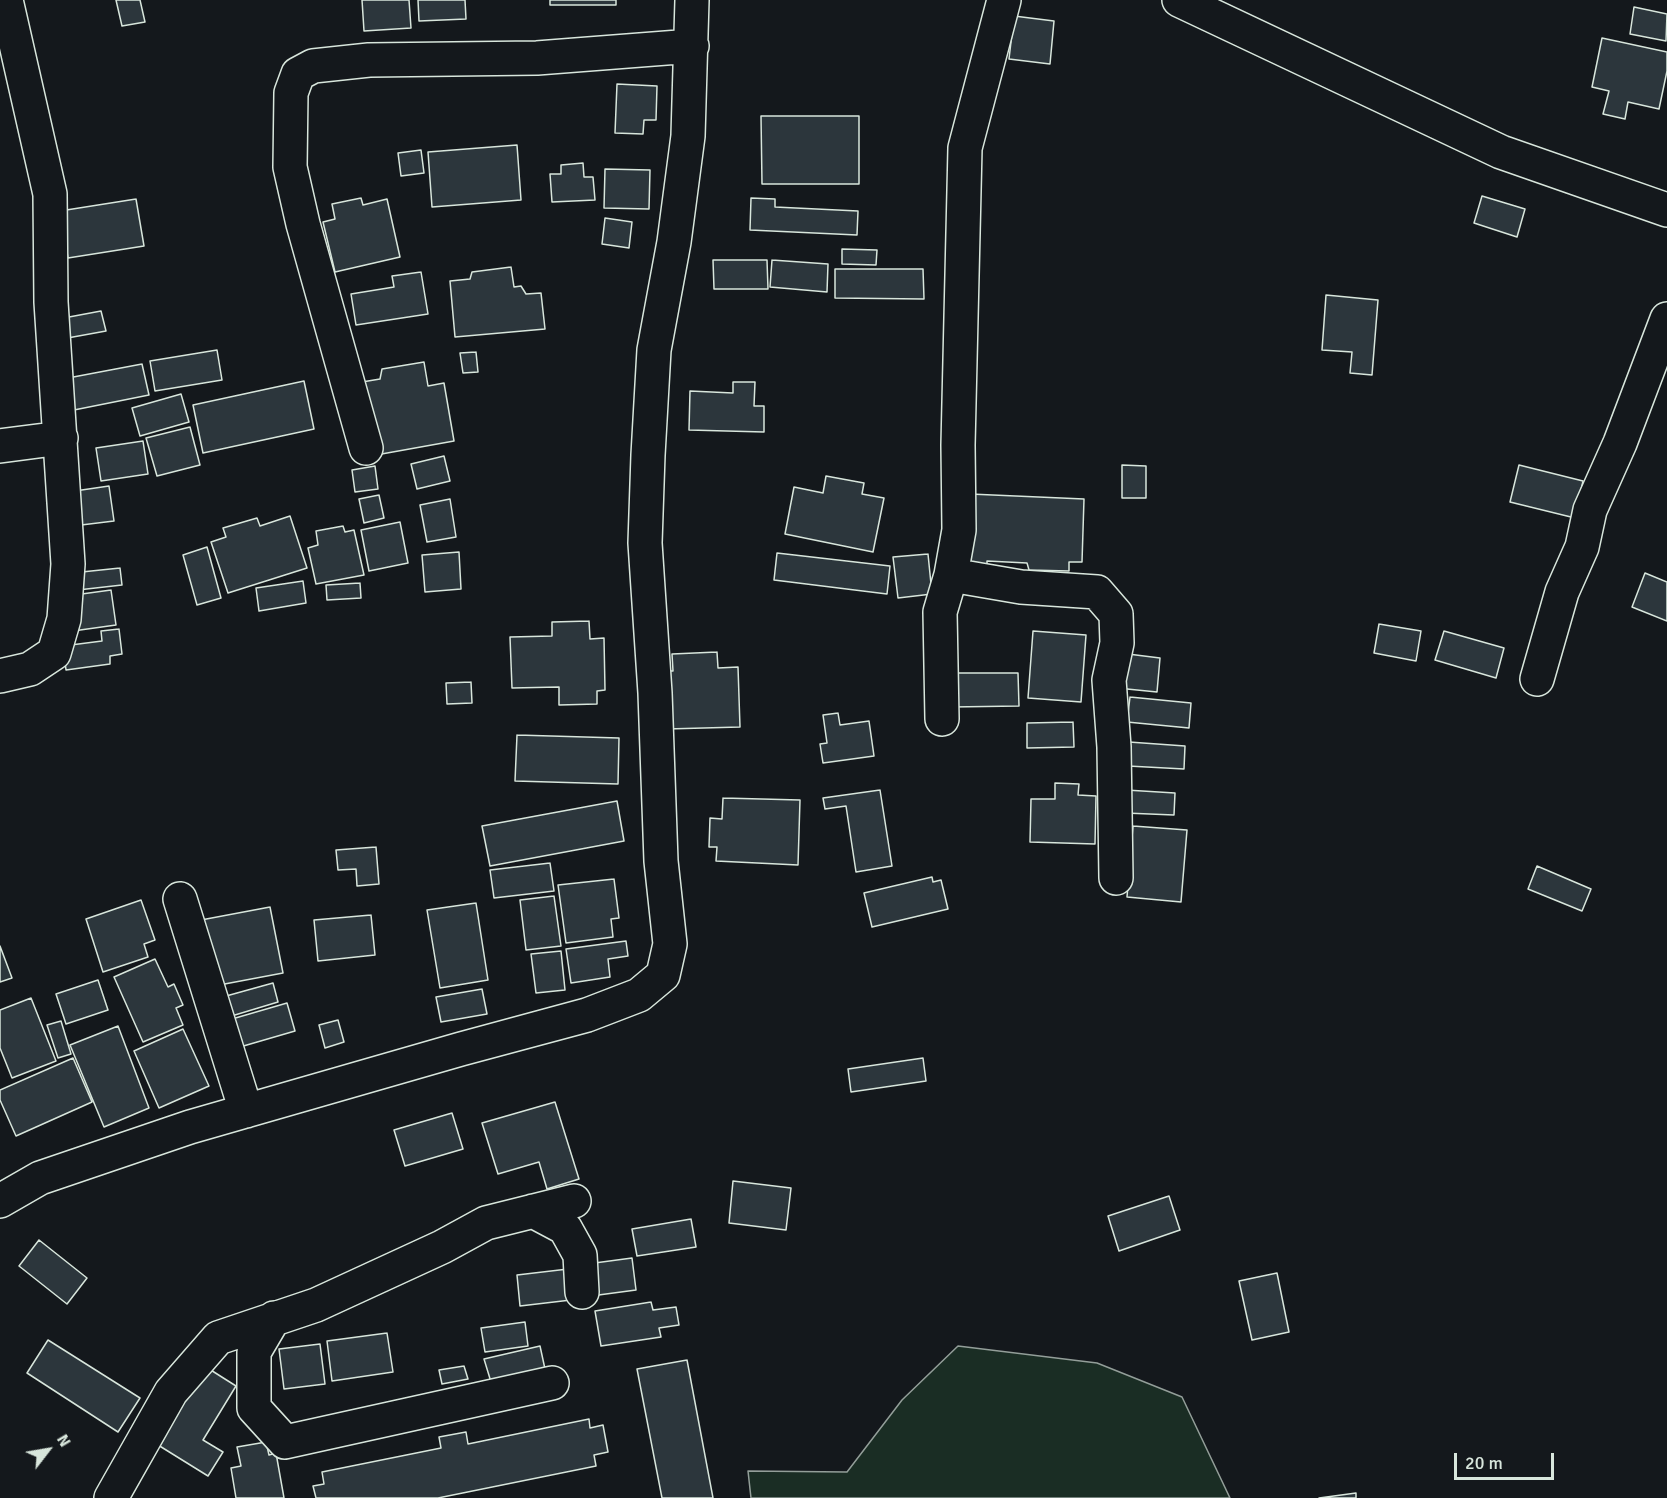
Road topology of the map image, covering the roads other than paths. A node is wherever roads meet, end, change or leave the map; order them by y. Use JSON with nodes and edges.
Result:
{"nodes":[{"id":1,"x":6,"y":0,"type":"edge"},
{"id":2,"x":692,"y":0,"type":"edge"},
{"id":3,"x":1004,"y":0,"type":"edge"},
{"id":4,"x":1179,"y":0,"type":"edge"},
{"id":5,"x":692,"y":46,"type":"junction"},
{"id":6,"x":1667,"y":210,"type":"edge"},
{"id":7,"x":1667,"y":319,"type":"edge"},
{"id":8,"x":61,"y":438,"type":"junction"},
{"id":9,"x":0,"y":446,"type":"edge"},
{"id":10,"x":366,"y":448,"type":"dead end"},
{"id":11,"x":951,"y":575,"type":"junction"},
{"id":12,"x":0,"y":676,"type":"edge"},
{"id":13,"x":1537,"y":679,"type":"dead end"},
{"id":14,"x":942,"y":719,"type":"dead end"},
{"id":15,"x":1116,"y":878,"type":"dead end"},
{"id":16,"x":180,"y":899,"type":"dead end"},
{"id":17,"x":246,"y":1111,"type":"junction"},
{"id":18,"x":0,"y":1201,"type":"edge"},
{"id":19,"x":574,"y":1201,"type":"dead end"},
{"id":20,"x":533,"y":1211,"type":"junction"},
{"id":21,"x":582,"y":1292,"type":"dead end"},
{"id":22,"x":274,"y":1318,"type":"junction"},
{"id":23,"x":552,"y":1383,"type":"dead end"},
{"id":24,"x":111,"y":1498,"type":"edge"}],
"edges":[{"from":1,"to":8,"type":"street"},
{"from":2,"to":5,"type":"street"},
{"from":3,"to":11,"type":"street"},
{"from":4,"to":6,"type":"street"},
{"from":5,"to":10,"type":"street"},
{"from":5,"to":17,"type":"street"},
{"from":7,"to":13,"type":"street"},
{"from":8,"to":9,"type":"street"},
{"from":8,"to":12,"type":"street"},
{"from":11,"to":14,"type":"street"},
{"from":11,"to":15,"type":"street"},
{"from":16,"to":17,"type":"street"},
{"from":17,"to":18,"type":"street"},
{"from":19,"to":20,"type":"street"},
{"from":20,"to":21,"type":"street"},
{"from":20,"to":22,"type":"street"},
{"from":22,"to":23,"type":"street"},
{"from":22,"to":24,"type":"street"}]}
